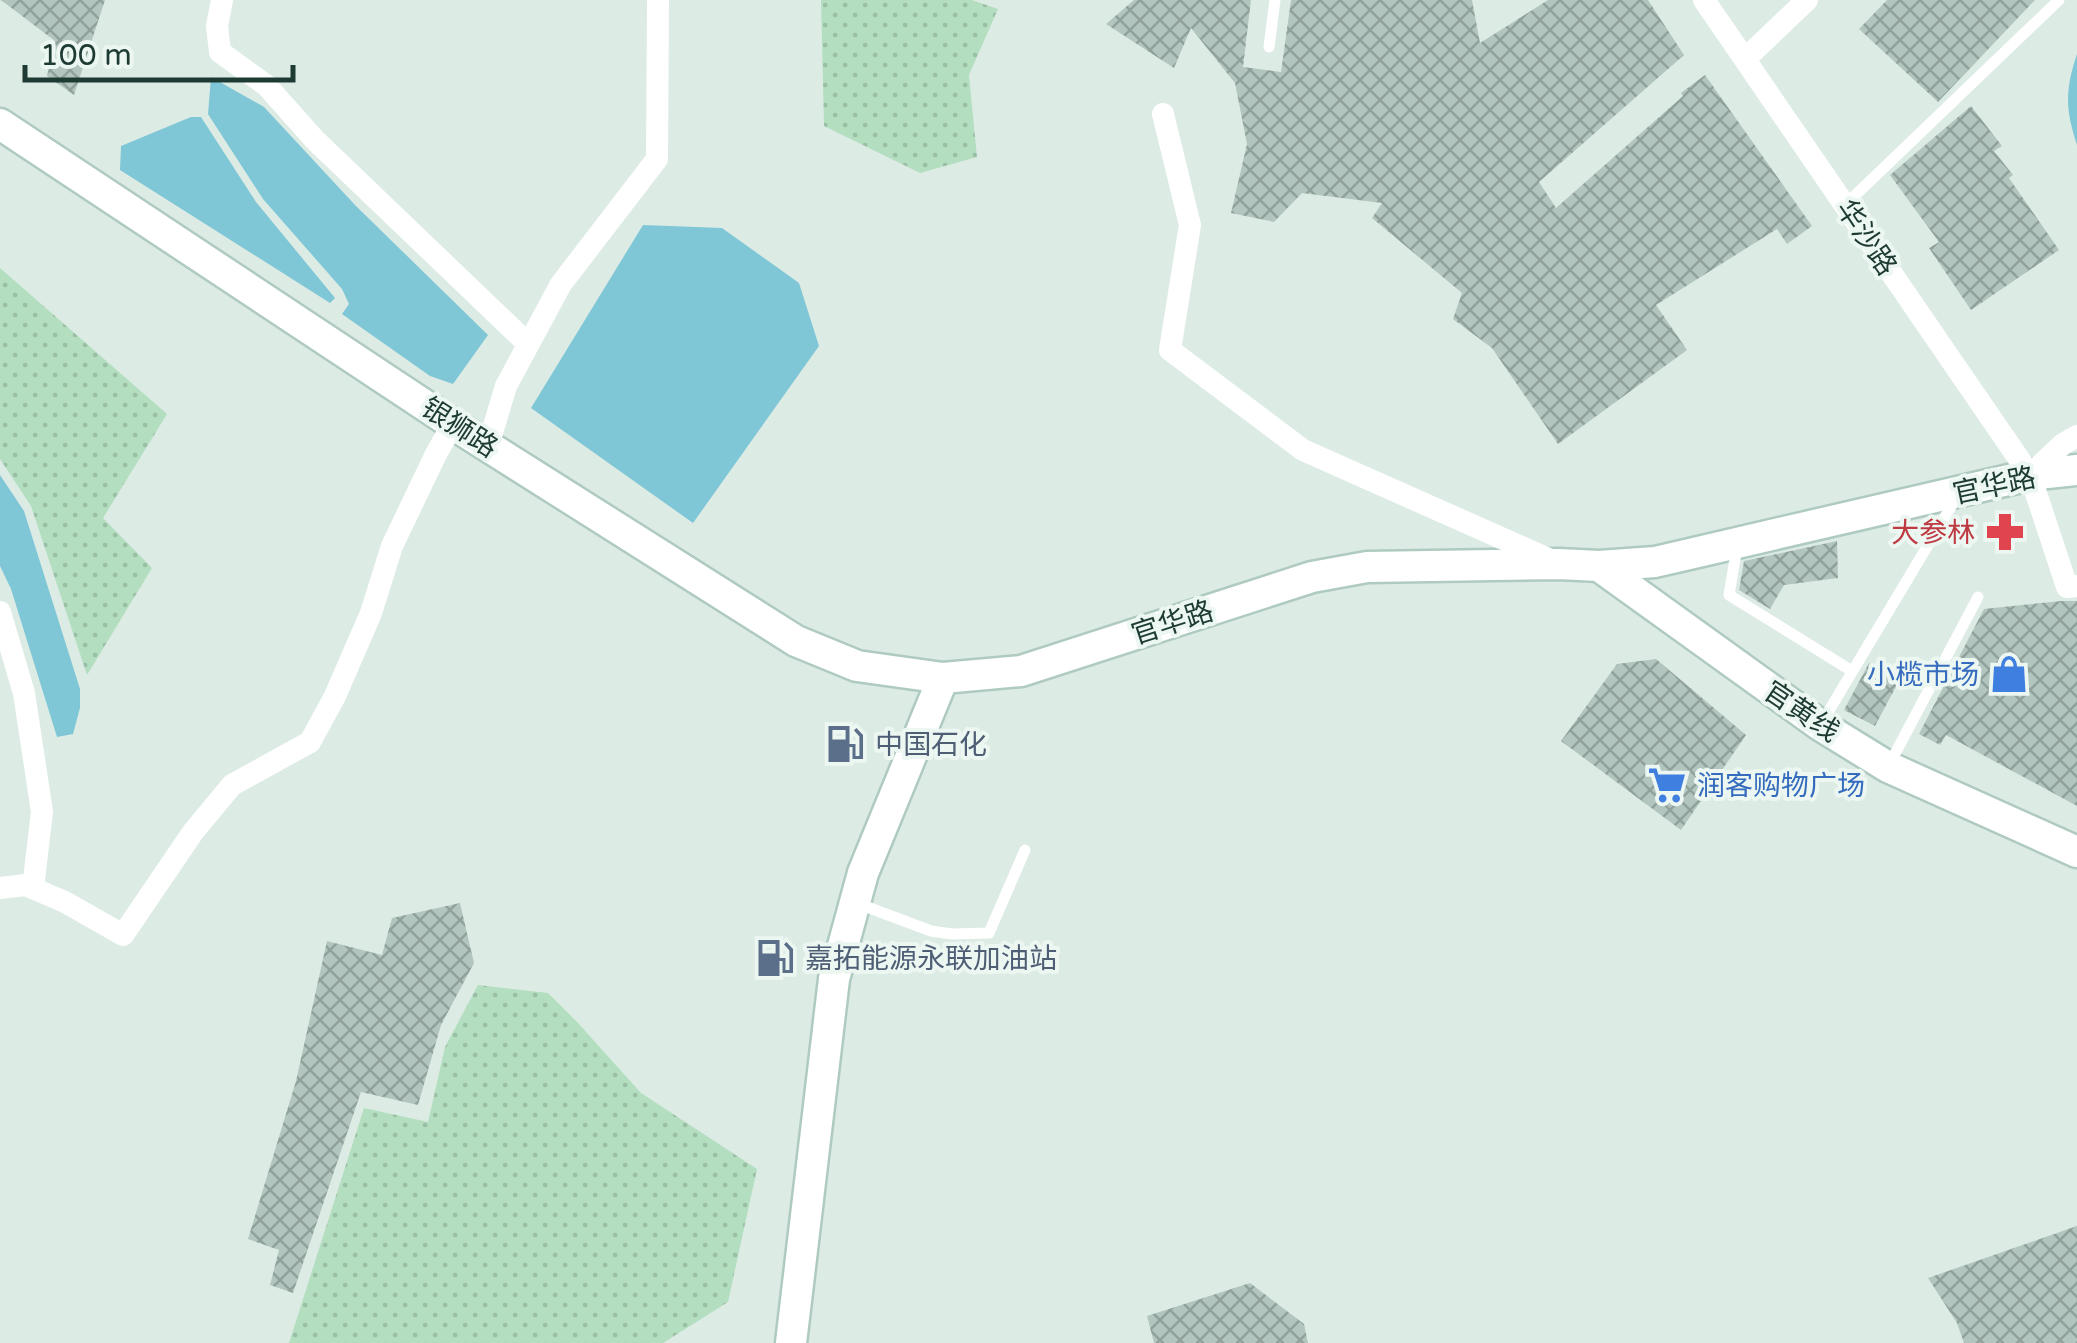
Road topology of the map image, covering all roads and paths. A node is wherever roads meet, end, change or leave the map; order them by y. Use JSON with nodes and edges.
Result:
{"nodes":[{"id":1,"x":222,"y":0,"type":"edge"},
{"id":2,"x":658,"y":0,"type":"edge"},
{"id":3,"x":1275,"y":0,"type":"edge"},
{"id":4,"x":1704,"y":0,"type":"edge"},
{"id":5,"x":1808,"y":0,"type":"edge"},
{"id":6,"x":2059,"y":0,"type":"edge"},
{"id":7,"x":1268,"y":47,"type":"dead end"},
{"id":8,"x":1744,"y":59,"type":"junction"},
{"id":9,"x":1163,"y":114,"type":"dead end"},
{"id":10,"x":0,"y":124,"type":"edge"},
{"id":11,"x":1845,"y":205,"type":"junction"},
{"id":12,"x":528,"y":344,"type":"junction"},
{"id":13,"x":453,"y":424,"type":"junction"},
{"id":14,"x":2077,"y":436,"type":"edge"},
{"id":15,"x":488,"y":446,"type":"junction"},
{"id":16,"x":2077,"y":470,"type":"edge"},
{"id":17,"x":2030,"y":475,"type":"junction"},
{"id":18,"x":1961,"y":492,"type":"junction"},
{"id":19,"x":1738,"y":543,"type":"junction"},
{"id":20,"x":1559,"y":564,"type":"junction"},
{"id":21,"x":1599,"y":566,"type":"junction"},
{"id":22,"x":2077,"y":586,"type":"edge"},
{"id":23,"x":1978,"y":597,"type":"dead end"},
{"id":24,"x":0,"y":612,"type":"edge"},
{"id":25,"x":1852,"y":672,"type":"junction"},
{"id":26,"x":942,"y":678,"type":"junction"},
{"id":27,"x":1820,"y":725,"type":"junction"},
{"id":28,"x":1888,"y":767,"type":"junction"},
{"id":29,"x":1025,"y":850,"type":"dead end"},
{"id":30,"x":2077,"y":852,"type":"edge"},
{"id":31,"x":0,"y":888,"type":"edge"},
{"id":32,"x":34,"y":888,"type":"junction"},
{"id":33,"x":855,"y":902,"type":"junction"},
{"id":34,"x":791,"y":1343,"type":"edge"}],
"edges":[{"from":1,"to":12,"type":"street"},
{"from":2,"to":12,"type":"street"},
{"from":3,"to":7,"type":"lane"},
{"from":4,"to":8,"type":"street","name":"华沙路"},
{"from":5,"to":8,"type":"street"},
{"from":6,"to":11,"type":"lane"},
{"from":8,"to":11,"type":"street","name":"华沙路"},
{"from":9,"to":20,"type":"street"},
{"from":10,"to":13,"type":"main road","name":"银狮路"},
{"from":11,"to":17,"type":"street","name":"华沙路"},
{"from":12,"to":15,"type":"street"},
{"from":13,"to":15,"type":"main road","name":"银狮路"},
{"from":13,"to":32,"type":"street"},
{"from":14,"to":17,"type":"street"},
{"from":15,"to":26,"type":"main road","name":"银狮路"},
{"from":16,"to":17,"type":"main road","name":"官华路"},
{"from":17,"to":18,"type":"main road","name":"官华路"},
{"from":17,"to":22,"type":"street","name":"华沙路"},
{"from":18,"to":19,"type":"main road","name":"官华路"},
{"from":18,"to":25,"type":"lane"},
{"from":19,"to":21,"type":"main road","name":"官华路"},
{"from":19,"to":25,"type":"lane"},
{"from":20,"to":21,"type":"main road","name":"官华路"},
{"from":20,"to":26,"type":"main road","name":"官华路"},
{"from":21,"to":27,"type":"main road","name":"官黄线"},
{"from":23,"to":28,"type":"lane"},
{"from":24,"to":32,"type":"street"},
{"from":25,"to":27,"type":"lane"},
{"from":26,"to":33,"type":"main road"},
{"from":27,"to":28,"type":"main road","name":"官黄线"},
{"from":28,"to":30,"type":"main road","name":"官黄线"},
{"from":29,"to":33,"type":"lane"},
{"from":31,"to":32,"type":"street"},
{"from":33,"to":34,"type":"main road"}]}
